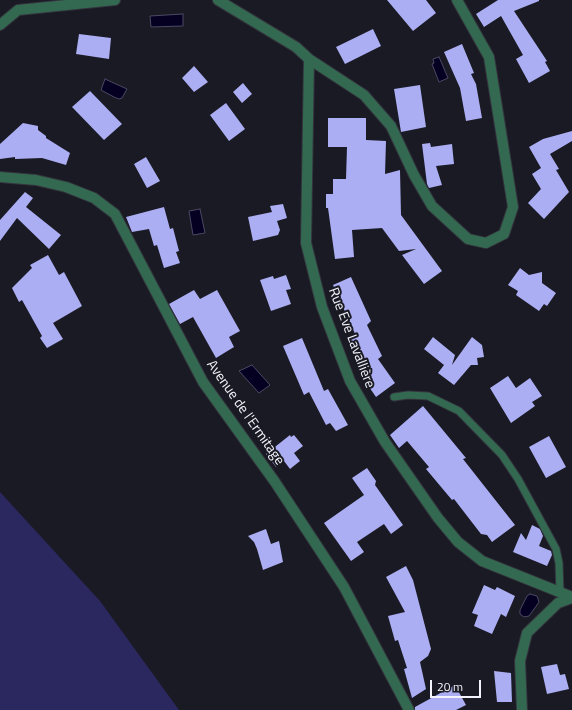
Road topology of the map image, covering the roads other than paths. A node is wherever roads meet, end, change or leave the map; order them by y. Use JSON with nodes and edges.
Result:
{"nodes":[{"id":1,"x":115,"y":0,"type":"edge"},
{"id":2,"x":218,"y":0,"type":"edge"},
{"id":3,"x":457,"y":0,"type":"edge"},
{"id":4,"x":0,"y":25,"type":"edge"},
{"id":5,"x":308,"y":59,"type":"junction"},
{"id":6,"x":0,"y":177,"type":"edge"},
{"id":7,"x":394,"y":397,"type":"dead end"},
{"id":8,"x":560,"y":593,"type":"junction"},
{"id":9,"x":572,"y":598,"type":"edge"},
{"id":10,"x":409,"y":710,"type":"edge"},
{"id":11,"x":522,"y":710,"type":"edge"}],
"edges":[{"from":1,"to":4,"type":"street"},
{"from":2,"to":5,"type":"street"},
{"from":3,"to":5,"type":"street"},
{"from":5,"to":8,"type":"street","name":"Rue Eve Lavallière"},
{"from":6,"to":10,"type":"street","name":"Avenue de l'Ermitage"},
{"from":7,"to":8,"type":"lane"},
{"from":8,"to":9,"type":"street","name":"Rue Eve Lavallière"},
{"from":9,"to":11,"type":"street"}]}
